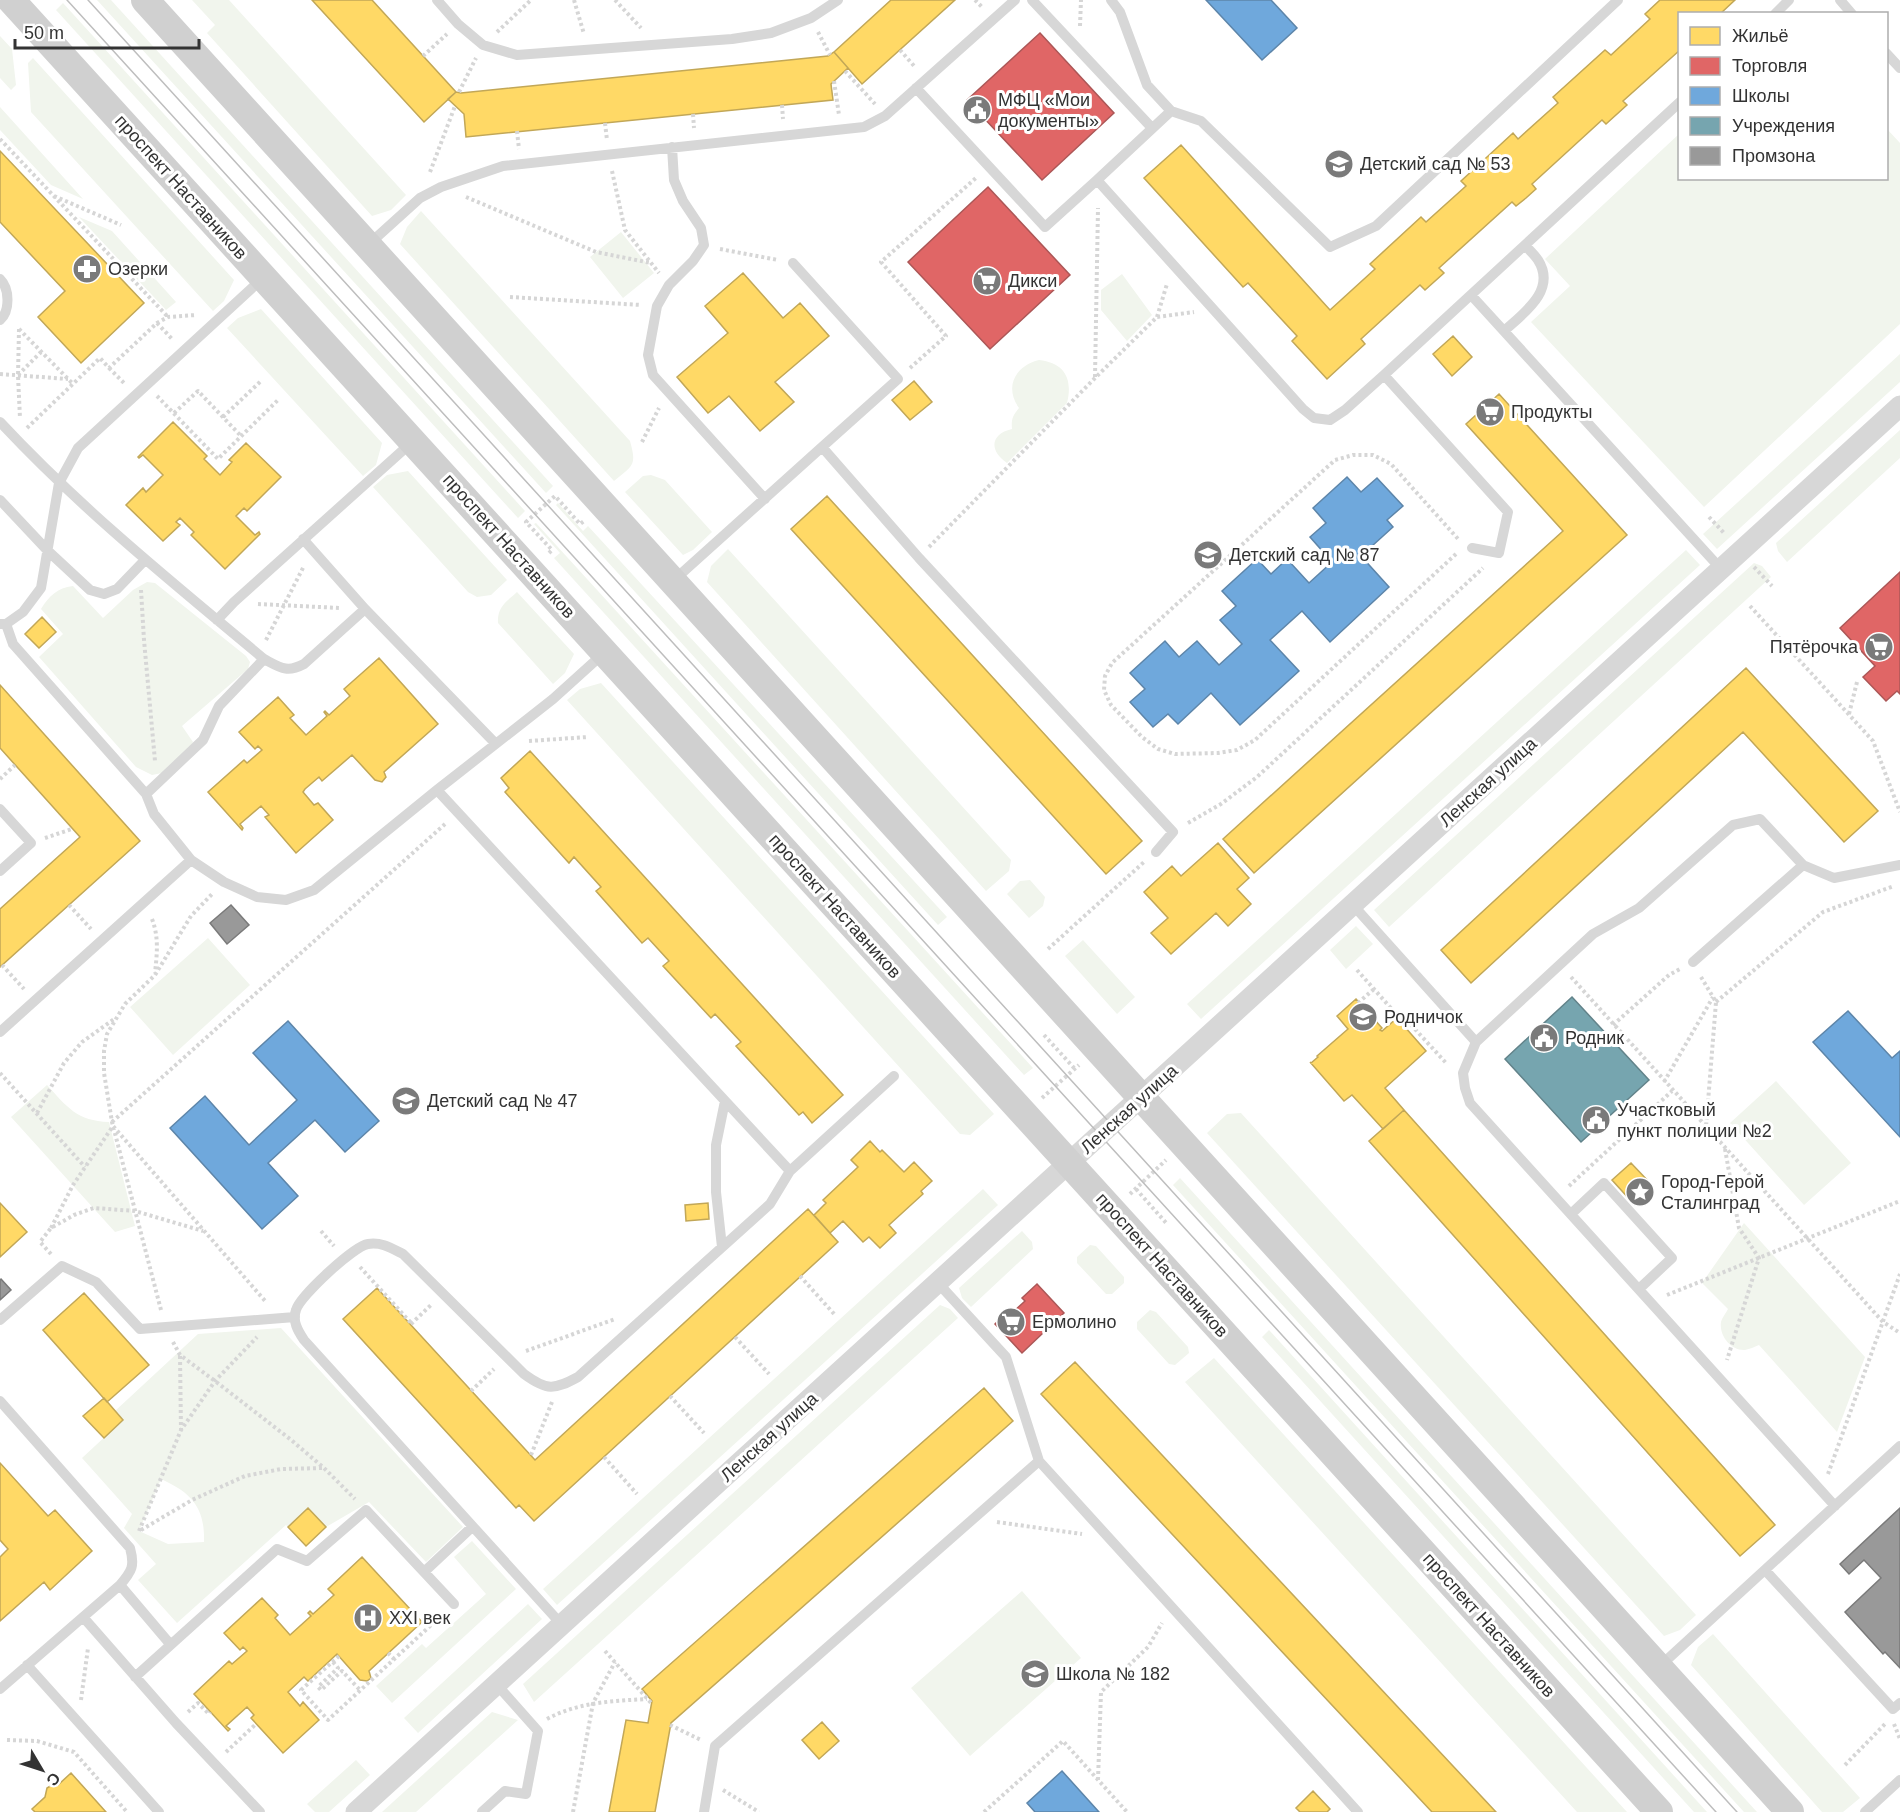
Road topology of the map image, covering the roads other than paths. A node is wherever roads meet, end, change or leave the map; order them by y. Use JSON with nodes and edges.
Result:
{"nodes":[{"id":1,"x":11,"y":0,"type":"edge"},
{"id":2,"x":145,"y":0,"type":"edge"},
{"id":3,"x":437,"y":0,"type":"edge"},
{"id":4,"x":838,"y":0,"type":"edge"},
{"id":5,"x":1015,"y":0,"type":"edge"},
{"id":6,"x":1032,"y":0,"type":"edge"},
{"id":7,"x":1111,"y":0,"type":"edge"},
{"id":8,"x":1618,"y":0,"type":"edge"},
{"id":9,"x":1789,"y":0,"type":"edge"},
{"id":10,"x":1840,"y":0,"type":"edge"},
{"id":11,"x":1776,"y":12,"type":"edge"},
{"id":12,"x":1850,"y":12,"type":"edge"},
{"id":13,"x":1888,"y":54,"type":"edge"},
{"id":14,"x":1900,"y":68,"type":"edge"},
{"id":15,"x":916,"y":88,"type":"junction"},
{"id":16,"x":1678,"y":104,"type":"edge"},
{"id":17,"x":1171,"y":111,"type":"junction"},
{"id":18,"x":1152,"y":128,"type":"junction"},
{"id":19,"x":672,"y":147,"type":"junction"},
{"id":20,"x":1097,"y":180,"type":"junction"},
{"id":21,"x":368,"y":245,"type":"junction"},
{"id":22,"x":1525,"y":245,"type":"junction"},
{"id":23,"x":793,"y":263,"type":"road end"},
{"id":24,"x":264,"y":277,"type":"junction"},
{"id":25,"x":0,"y":279,"type":"edge"},
{"id":26,"x":1471,"y":295,"type":"junction"},
{"id":27,"x":3,"y":318,"type":"edge"},
{"id":28,"x":1504,"y":331,"type":"junction"},
{"id":29,"x":1384,"y":375,"type":"junction"},
{"id":30,"x":1900,"y":406,"type":"edge"},
{"id":31,"x":0,"y":422,"type":"edge"},
{"id":32,"x":413,"y":441,"type":"junction"},
{"id":33,"x":822,"y":447,"type":"junction"},
{"id":34,"x":59,"y":483,"type":"junction"},
{"id":35,"x":765,"y":499,"type":"junction"},
{"id":36,"x":0,"y":500,"type":"edge"},
{"id":37,"x":303,"y":539,"type":"junction"},
{"id":38,"x":1468,"y":547,"type":"road end"},
{"id":39,"x":48,"y":551,"type":"junction"},
{"id":40,"x":144,"y":561,"type":"junction"},
{"id":41,"x":1721,"y":569,"type":"junction"},
{"id":42,"x":673,"y":581,"type":"junction"},
{"id":43,"x":365,"y":609,"type":"junction"},
{"id":44,"x":217,"y":620,"type":"junction"},
{"id":45,"x":3,"y":624,"type":"edge"},
{"id":46,"x":605,"y":652,"type":"junction"},
{"id":47,"x":264,"y":659,"type":"junction"},
{"id":48,"x":495,"y":743,"type":"junction"},
{"id":49,"x":437,"y":790,"type":"junction"},
{"id":50,"x":146,"y":794,"type":"junction"},
{"id":51,"x":0,"y":809,"type":"edge"},
{"id":52,"x":1156,"y":852,"type":"road end"},
{"id":53,"x":191,"y":860,"type":"junction"},
{"id":54,"x":1803,"y":865,"type":"junction"},
{"id":55,"x":1900,"y":865,"type":"edge"},
{"id":56,"x":0,"y":871,"type":"edge"},
{"id":57,"x":1353,"y":905,"type":"junction"},
{"id":58,"x":1692,"y":962,"type":"road end"},
{"id":59,"x":0,"y":1032,"type":"edge"},
{"id":60,"x":1476,"y":1042,"type":"junction"},
{"id":61,"x":894,"y":1076,"type":"dead end"},
{"id":62,"x":1142,"y":1097,"type":"junction"},
{"id":63,"x":725,"y":1101,"type":"junction"},
{"id":64,"x":1069,"y":1164,"type":"junction"},
{"id":65,"x":790,"y":1171,"type":"junction"},
{"id":66,"x":1570,"y":1214,"type":"junction"},
{"id":67,"x":722,"y":1247,"type":"junction"},
{"id":68,"x":938,"y":1283,"type":"junction"},
{"id":69,"x":1639,"y":1289,"type":"junction"},
{"id":70,"x":295,"y":1317,"type":"junction"},
{"id":71,"x":0,"y":1320,"type":"edge"},
{"id":72,"x":0,"y":1401,"type":"edge"},
{"id":73,"x":1900,"y":1446,"type":"edge"},
{"id":74,"x":1040,"y":1461,"type":"junction"},
{"id":75,"x":1834,"y":1506,"type":"junction"},
{"id":76,"x":472,"y":1527,"type":"junction"},
{"id":77,"x":1765,"y":1570,"type":"junction"},
{"id":78,"x":424,"y":1572,"type":"junction"},
{"id":79,"x":120,"y":1585,"type":"junction"},
{"id":80,"x":454,"y":1604,"type":"road end"},
{"id":81,"x":82,"y":1617,"type":"junction"},
{"id":82,"x":562,"y":1626,"type":"junction"},
{"id":83,"x":170,"y":1644,"type":"junction"},
{"id":84,"x":27,"y":1665,"type":"junction"},
{"id":85,"x":1659,"y":1667,"type":"junction"},
{"id":86,"x":135,"y":1677,"type":"junction"},
{"id":87,"x":497,"y":1685,"type":"junction"},
{"id":88,"x":0,"y":1689,"type":"edge"},
{"id":89,"x":1900,"y":1703,"type":"edge"},
{"id":90,"x":1900,"y":1780,"type":"edge"},
{"id":91,"x":1356,"y":1810,"type":"edge"},
{"id":92,"x":159,"y":1812,"type":"edge"},
{"id":93,"x":260,"y":1812,"type":"edge"},
{"id":94,"x":356,"y":1812,"type":"edge"},
{"id":95,"x":482,"y":1812,"type":"edge"},
{"id":96,"x":704,"y":1812,"type":"edge"},
{"id":97,"x":1659,"y":1812,"type":"edge"},
{"id":98,"x":1790,"y":1812,"type":"edge"},
{"id":99,"x":1865,"y":1812,"type":"edge"}],
"edges":[{"from":1,"to":24,"type":"main road","name":"проспект Наставников"},
{"from":2,"to":21,"type":"main road"},
{"from":3,"to":4,"type":"lane"},
{"from":5,"to":15,"type":"lane"},
{"from":6,"to":18,"type":"lane"},
{"from":7,"to":17,"type":"lane"},
{"from":8,"to":17,"type":"lane"},
{"from":9,"to":11,"type":"lane"},
{"from":10,"to":12,"type":"lane"},
{"from":13,"to":14,"type":"lane"},
{"from":15,"to":19,"type":"lane"},
{"from":15,"to":20,"type":"lane"},
{"from":16,"to":22,"type":"lane"},
{"from":17,"to":18,"type":"lane"},
{"from":18,"to":20,"type":"lane"},
{"from":19,"to":21,"type":"lane"},
{"from":19,"to":35,"type":"lane"},
{"from":20,"to":29,"type":"lane"},
{"from":21,"to":42,"type":"main road"},
{"from":22,"to":26,"type":"lane"},
{"from":22,"to":28,"type":"lane"},
{"from":23,"to":33,"type":"lane"},
{"from":24,"to":32,"type":"main road","name":"проспект Наставников"},
{"from":24,"to":34,"type":"lane"},
{"from":25,"to":27,"type":"lane"},
{"from":26,"to":28,"type":"lane"},
{"from":26,"to":29,"type":"lane"},
{"from":28,"to":41,"type":"lane"},
{"from":29,"to":38,"type":"lane"},
{"from":30,"to":41,"type":"street","name":"Ленская улица"},
{"from":31,"to":34,"type":"lane"},
{"from":32,"to":37,"type":"lane"},
{"from":32,"to":46,"type":"main road","name":"проспект Наставников"},
{"from":33,"to":35,"type":"lane"},
{"from":33,"to":52,"type":"lane"},
{"from":34,"to":39,"type":"lane"},
{"from":34,"to":40,"type":"lane"},
{"from":35,"to":42,"type":"lane"},
{"from":36,"to":39,"type":"lane"},
{"from":37,"to":43,"type":"lane"},
{"from":37,"to":44,"type":"lane"},
{"from":39,"to":40,"type":"lane"},
{"from":39,"to":45,"type":"lane"},
{"from":40,"to":44,"type":"lane"},
{"from":41,"to":57,"type":"street","name":"Ленская улица"},
{"from":42,"to":62,"type":"main road"},
{"from":43,"to":47,"type":"lane"},
{"from":43,"to":48,"type":"lane"},
{"from":44,"to":47,"type":"lane"},
{"from":45,"to":50,"type":"lane"},
{"from":46,"to":48,"type":"lane"},
{"from":46,"to":64,"type":"main road","name":"проспект Наставников"},
{"from":47,"to":50,"type":"lane"},
{"from":48,"to":49,"type":"lane"},
{"from":49,"to":53,"type":"lane"},
{"from":49,"to":63,"type":"lane"},
{"from":50,"to":53,"type":"lane"},
{"from":51,"to":56,"type":"lane"},
{"from":53,"to":59,"type":"lane"},
{"from":54,"to":55,"type":"lane"},
{"from":54,"to":58,"type":"lane"},
{"from":54,"to":60,"type":"lane"},
{"from":57,"to":60,"type":"lane"},
{"from":57,"to":62,"type":"street","name":"Ленская улица"},
{"from":60,"to":66,"type":"lane"},
{"from":61,"to":65,"type":"lane"},
{"from":62,"to":64,"type":"street","name":"Ленская улица"},
{"from":62,"to":85,"type":"main road"},
{"from":63,"to":65,"type":"lane"},
{"from":63,"to":67,"type":"lane"},
{"from":64,"to":68,"type":"street","name":"Ленская улица"},
{"from":64,"to":97,"type":"main road","name":"проспект Наставников"},
{"from":65,"to":67,"type":"lane"},
{"from":66,"to":69,"type":"lane"},
{"from":66,"to":69,"type":"lane"},
{"from":67,"to":70,"type":"lane"},
{"from":68,"to":74,"type":"lane"},
{"from":68,"to":82,"type":"street","name":"Ленская улица"},
{"from":69,"to":75,"type":"lane"},
{"from":70,"to":71,"type":"lane"},
{"from":70,"to":76,"type":"lane"},
{"from":72,"to":79,"type":"lane"},
{"from":73,"to":75,"type":"lane"},
{"from":74,"to":91,"type":"lane"},
{"from":74,"to":96,"type":"lane"},
{"from":75,"to":77,"type":"lane"},
{"from":76,"to":78,"type":"lane"},
{"from":76,"to":82,"type":"lane"},
{"from":77,"to":85,"type":"lane"},
{"from":77,"to":89,"type":"lane"},
{"from":78,"to":80,"type":"lane"},
{"from":78,"to":83,"type":"lane"},
{"from":79,"to":81,"type":"lane"},
{"from":79,"to":83,"type":"lane"},
{"from":81,"to":84,"type":"lane"},
{"from":81,"to":86,"type":"lane"},
{"from":82,"to":87,"type":"street","name":"Ленская улица"},
{"from":83,"to":86,"type":"lane"},
{"from":84,"to":88,"type":"lane"},
{"from":84,"to":92,"type":"lane"},
{"from":85,"to":98,"type":"main road"},
{"from":86,"to":93,"type":"lane"},
{"from":87,"to":94,"type":"street","name":"Ленская улица"},
{"from":87,"to":95,"type":"lane"},
{"from":90,"to":99,"type":"lane"}]}
